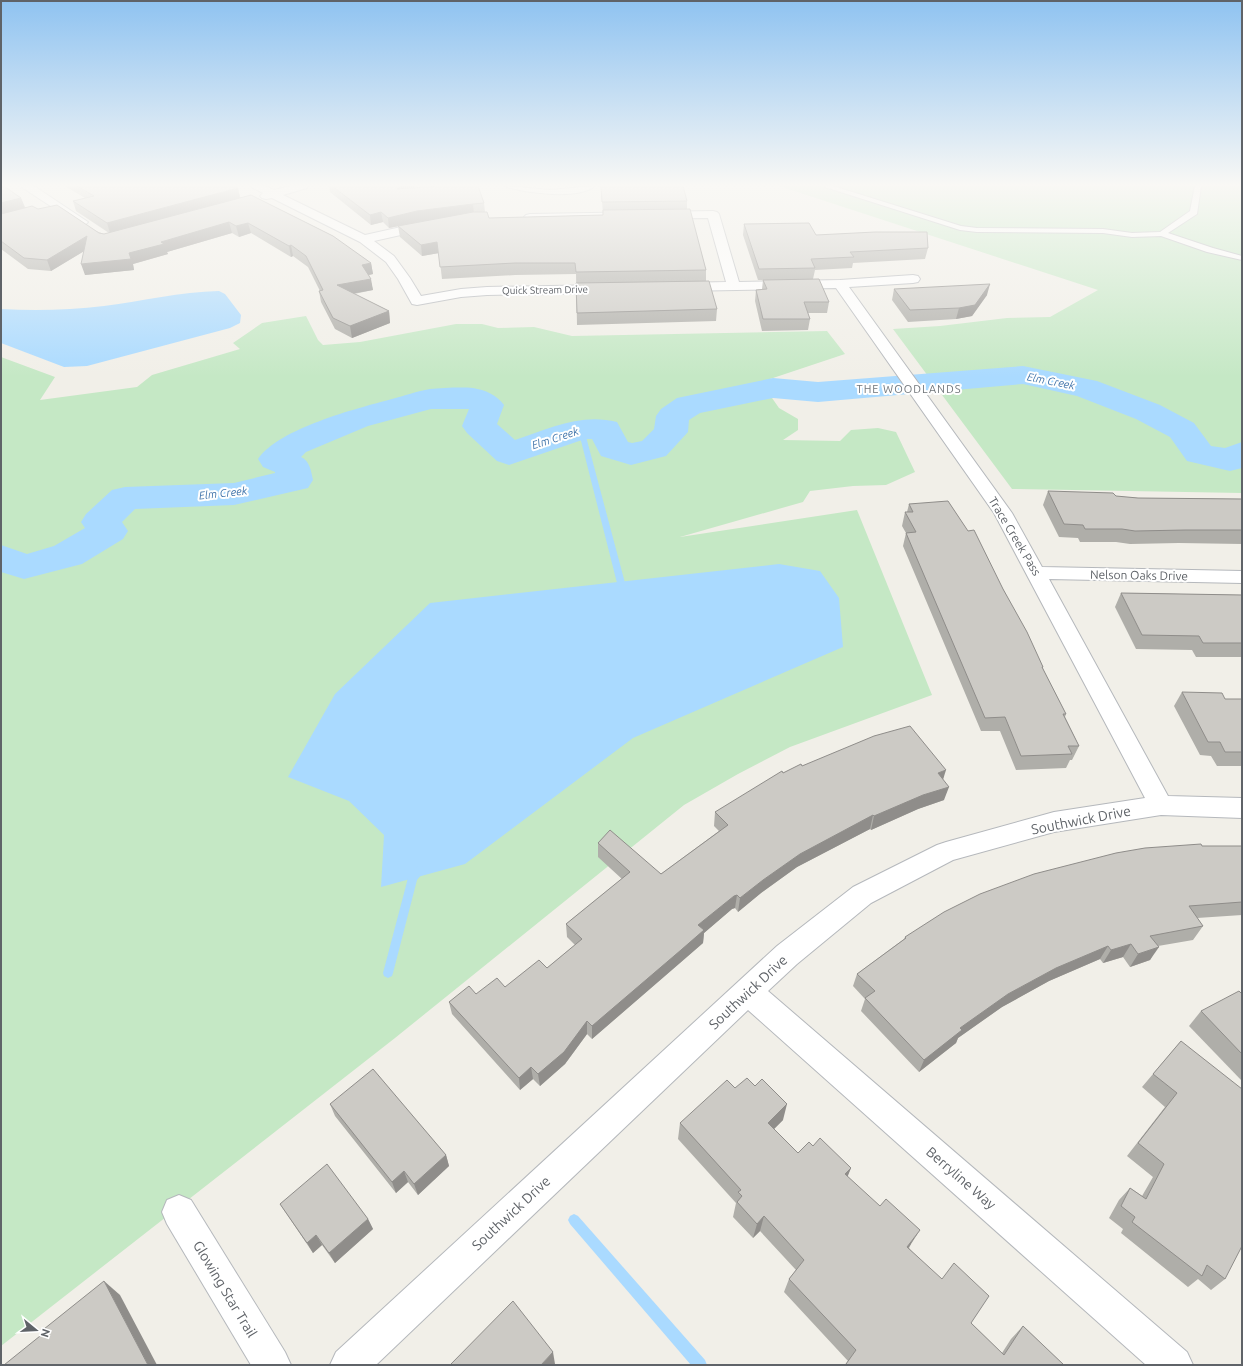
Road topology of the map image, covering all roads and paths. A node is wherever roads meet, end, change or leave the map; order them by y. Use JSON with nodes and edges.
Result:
{"nodes":[{"id":1,"x":377,"y":250,"type":"edge"},
{"id":2,"x":723,"y":250,"type":"edge"},
{"id":3,"x":1209,"y":250,"type":"edge"},
{"id":4,"x":1242,"y":258,"type":"edge"},
{"id":5,"x":913,"y":278,"type":"dead end"},
{"id":6,"x":840,"y":284,"type":"junction"},
{"id":7,"x":734,"y":286,"type":"junction"},
{"id":8,"x":618,"y":288,"type":"edge"},
{"id":9,"x":665,"y":288,"type":"edge"},
{"id":10,"x":1037,"y":573,"type":"junction"},
{"id":11,"x":1242,"y":577,"type":"edge"},
{"id":12,"x":1161,"y":805,"type":"junction"},
{"id":13,"x":1242,"y":808,"type":"edge"},
{"id":14,"x":748,"y":992,"type":"junction"},
{"id":15,"x":179,"y":1212,"type":"dead end"},
{"id":16,"x":272,"y":1365,"type":"edge"},
{"id":17,"x":349,"y":1365,"type":"edge"},
{"id":18,"x":1174,"y":1365,"type":"edge"}],
"edges":[{"from":1,"to":8,"type":"street","name":"Quick Stream Drive"},
{"from":2,"to":7,"type":"street"},
{"from":3,"to":4,"type":"lane"},
{"from":5,"to":6,"type":"street"},
{"from":6,"to":7,"type":"street"},
{"from":6,"to":10,"type":"street","name":"Trace Creek Pass"},
{"from":7,"to":9,"type":"street"},
{"from":10,"to":11,"type":"street","name":"Nelson Oaks Drive"},
{"from":10,"to":12,"type":"street","name":"Trace Creek Pass"},
{"from":12,"to":13,"type":"street","name":"Southwick Drive"},
{"from":12,"to":14,"type":"street","name":"Southwick Drive"},
{"from":14,"to":17,"type":"street","name":"Southwick Drive"},
{"from":14,"to":18,"type":"street","name":"Berryline Way"},
{"from":15,"to":16,"type":"street","name":"Glowing Star Trail"}]}
